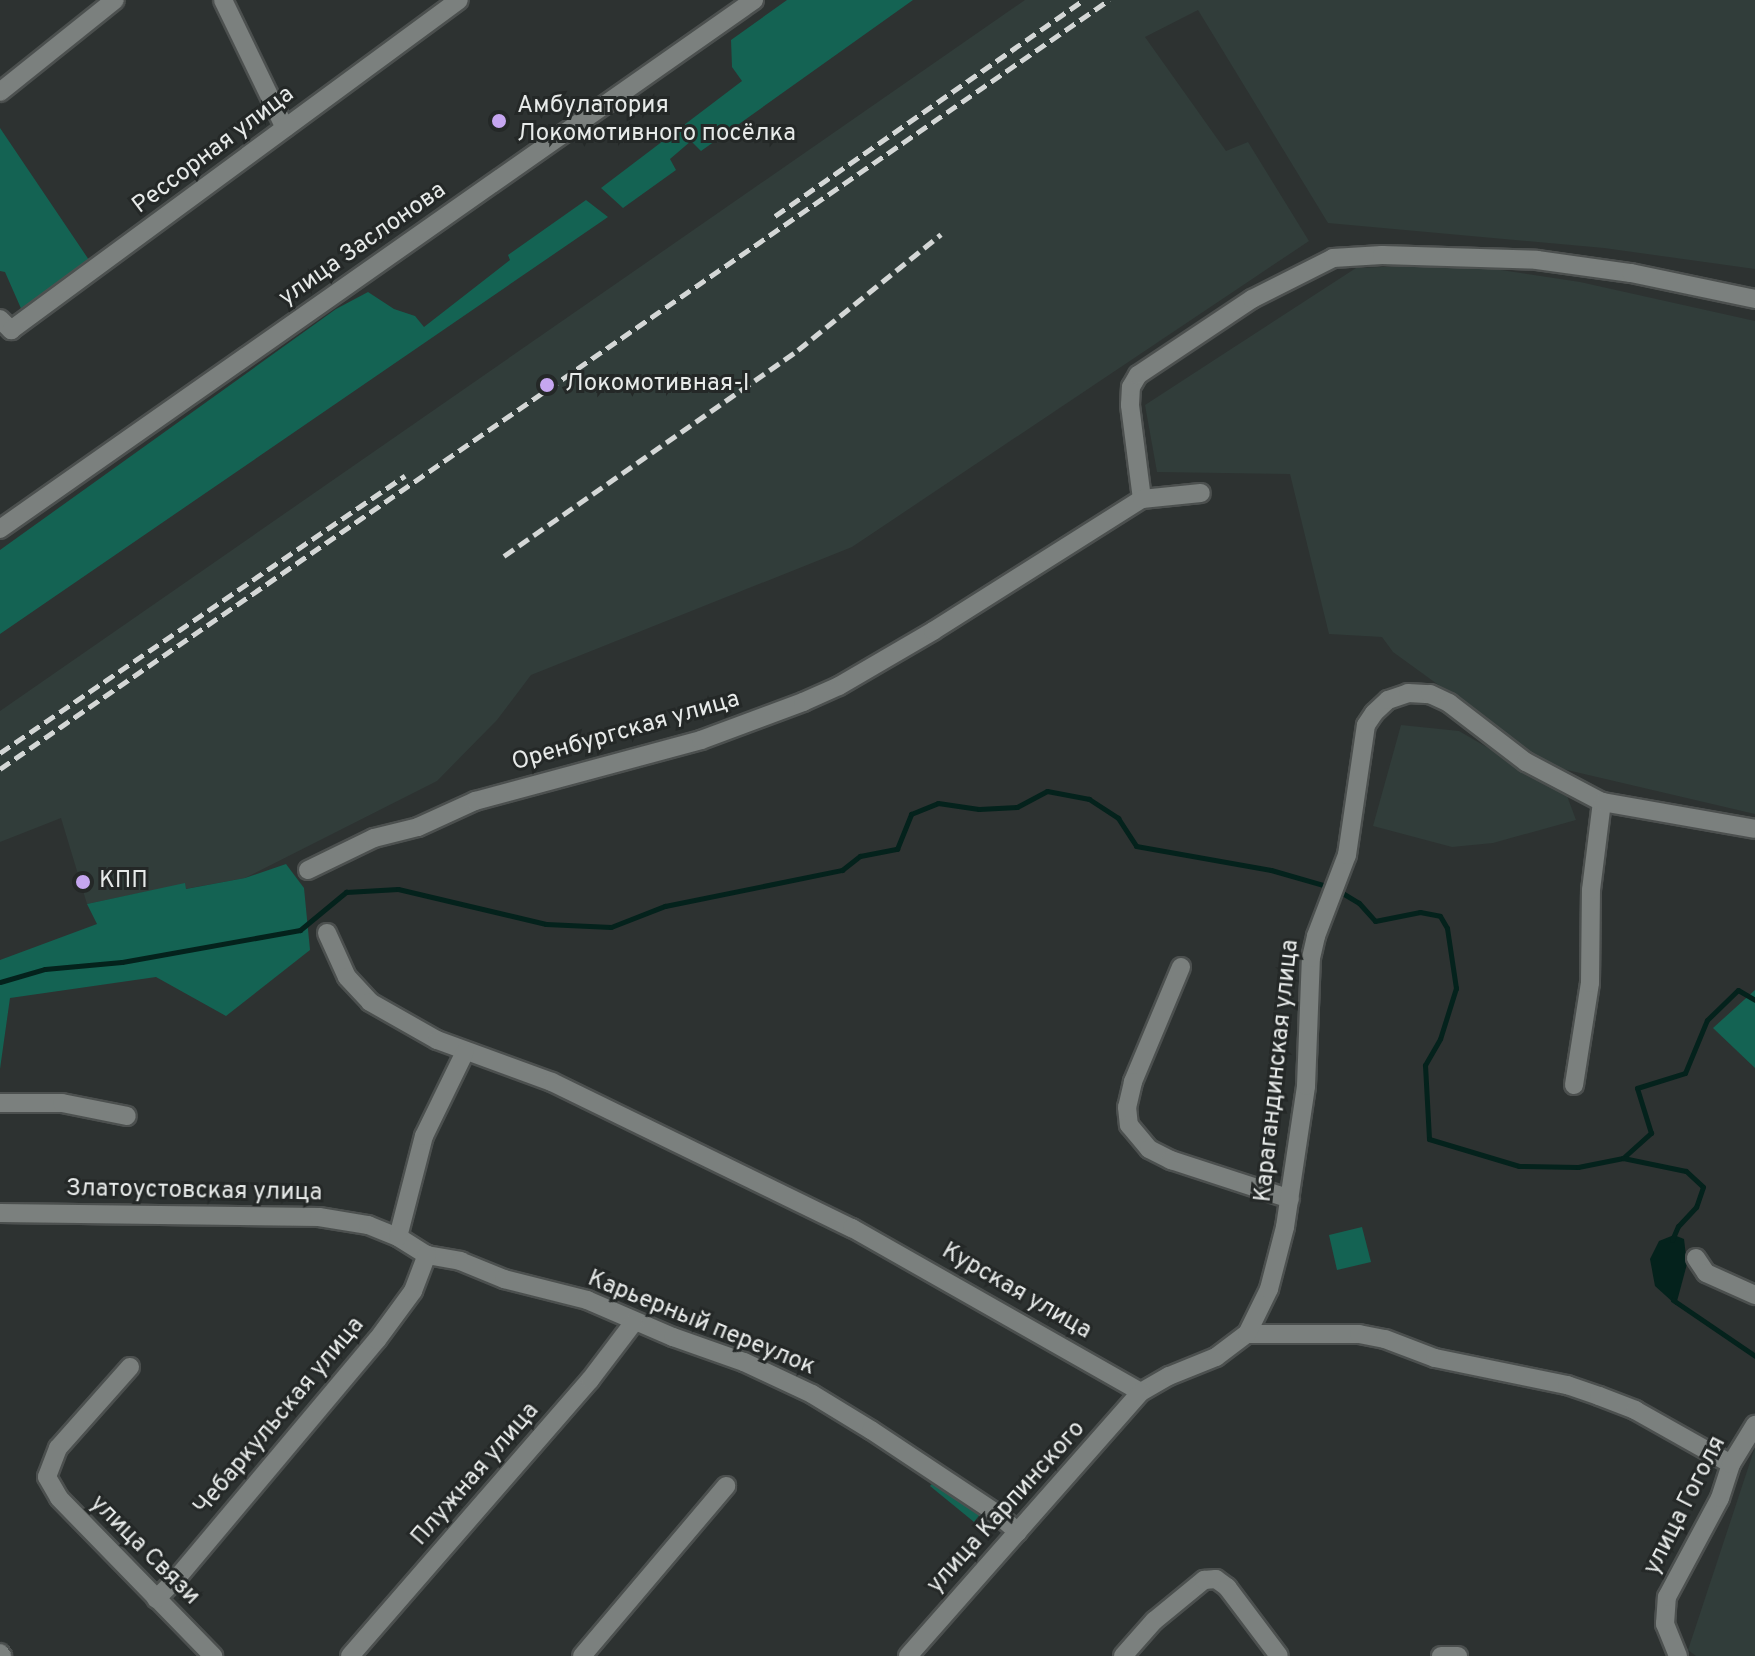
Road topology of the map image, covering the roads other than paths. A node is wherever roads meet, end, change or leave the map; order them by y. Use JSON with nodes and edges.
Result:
{"nodes":[{"id":1,"x":115,"y":0,"type":"edge"},
{"id":2,"x":223,"y":0,"type":"edge"},
{"id":3,"x":459,"y":0,"type":"edge"},
{"id":4,"x":754,"y":0,"type":"edge"},
{"id":5,"x":0,"y":92,"type":"edge"},
{"id":6,"x":285,"y":128,"type":"junction"},
{"id":7,"x":1755,"y":299,"type":"edge"},
{"id":8,"x":0,"y":319,"type":"edge"},
{"id":9,"x":1201,"y":493,"type":"dead end"},
{"id":10,"x":1142,"y":499,"type":"junction"},
{"id":11,"x":0,"y":529,"type":"edge"},
{"id":12,"x":1602,"y":802,"type":"junction"},
{"id":13,"x":1755,"y":829,"type":"edge"},
{"id":14,"x":308,"y":870,"type":"dead end"},
{"id":15,"x":327,"y":933,"type":"dead end"},
{"id":16,"x":1181,"y":967,"type":"dead end"},
{"id":17,"x":465,"y":1052,"type":"junction"},
{"id":18,"x":1574,"y":1085,"type":"dead end"},
{"id":19,"x":0,"y":1103,"type":"edge"},
{"id":20,"x":127,"y":1116,"type":"dead end"},
{"id":21,"x":1290,"y":1199,"type":"junction"},
{"id":22,"x":0,"y":1213,"type":"edge"},
{"id":23,"x":398,"y":1237,"type":"junction"},
{"id":24,"x":427,"y":1255,"type":"junction"},
{"id":25,"x":1696,"y":1258,"type":"dead end"},
{"id":26,"x":1755,"y":1295,"type":"edge"},
{"id":27,"x":634,"y":1322,"type":"junction"},
{"id":28,"x":1247,"y":1334,"type":"junction"},
{"id":29,"x":130,"y":1367,"type":"dead end"},
{"id":30,"x":1141,"y":1392,"type":"junction"},
{"id":31,"x":1755,"y":1425,"type":"edge"},
{"id":32,"x":1731,"y":1464,"type":"junction"},
{"id":33,"x":726,"y":1486,"type":"dead end"},
{"id":34,"x":1018,"y":1532,"type":"junction"},
{"id":35,"x":177,"y":1578,"type":"junction"},
{"id":36,"x":156,"y":1599,"type":"junction"},
{"id":37,"x":180,"y":1622,"type":"junction"},
{"id":38,"x":213,"y":1656,"type":"edge"},
{"id":39,"x":350,"y":1656,"type":"edge"},
{"id":40,"x":582,"y":1656,"type":"edge"},
{"id":41,"x":908,"y":1656,"type":"edge"},
{"id":42,"x":1123,"y":1656,"type":"edge"},
{"id":43,"x":1279,"y":1656,"type":"edge"},
{"id":44,"x":1441,"y":1656,"type":"edge"},
{"id":45,"x":1458,"y":1656,"type":"edge"},
{"id":46,"x":1678,"y":1656,"type":"edge"}],
"edges":[{"from":1,"to":5,"type":"street"},
{"from":2,"to":6,"type":"street"},
{"from":3,"to":6,"type":"street","name":"Рессорная улица"},
{"from":4,"to":11,"type":"street","name":"улица Заслонова"},
{"from":6,"to":8,"type":"street","name":"Рессорная улица"},
{"from":7,"to":10,"type":"street"},
{"from":9,"to":10,"type":"street","name":"Оренбургская улица"},
{"from":10,"to":14,"type":"street","name":"Оренбургская улица"},
{"from":12,"to":13,"type":"street"},
{"from":12,"to":18,"type":"street"},
{"from":12,"to":21,"type":"street","name":"Карагандинская улица"},
{"from":15,"to":17,"type":"street","name":"Курская улица"},
{"from":16,"to":21,"type":"street"},
{"from":17,"to":23,"type":"street"},
{"from":17,"to":30,"type":"street","name":"Курская улица"},
{"from":19,"to":20,"type":"street"},
{"from":21,"to":28,"type":"street","name":"Карагандинская улица"},
{"from":22,"to":23,"type":"street","name":"Златоустовская улица"},
{"from":23,"to":24,"type":"street","name":"Златоустовская улица"},
{"from":24,"to":27,"type":"street","name":"Карьерный переулок"},
{"from":24,"to":35,"type":"street","name":"Чебаркульская улица"},
{"from":25,"to":26,"type":"street"},
{"from":27,"to":34,"type":"street","name":"Карьерный переулок"},
{"from":27,"to":39,"type":"street","name":"Плужная улица"},
{"from":28,"to":30,"type":"street"},
{"from":28,"to":32,"type":"street"},
{"from":29,"to":36,"type":"street","name":"улица Связи"},
{"from":30,"to":34,"type":"street","name":"улица Карпинского"},
{"from":31,"to":32,"type":"street","name":"улица Гоголя"},
{"from":32,"to":46,"type":"street","name":"улица Гоголя"},
{"from":33,"to":40,"type":"street"},
{"from":34,"to":41,"type":"street","name":"улица Карпинского"},
{"from":35,"to":36,"type":"street","name":"Чебаркульская улица"},
{"from":35,"to":37,"type":"street"},
{"from":36,"to":37,"type":"street","name":"улица Связи"},
{"from":37,"to":38,"type":"street","name":"улица Связи"},
{"from":42,"to":43,"type":"street"},
{"from":44,"to":45,"type":"street"}]}
